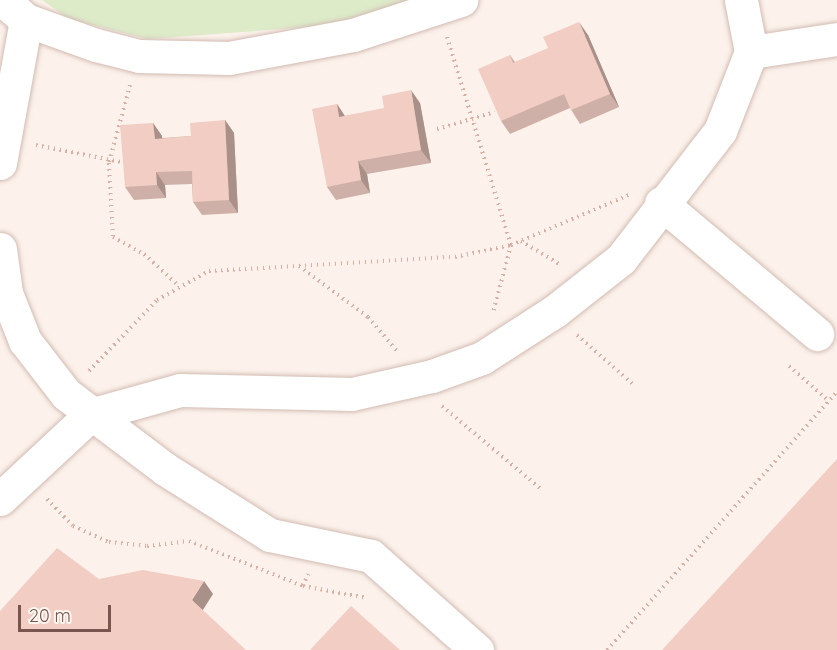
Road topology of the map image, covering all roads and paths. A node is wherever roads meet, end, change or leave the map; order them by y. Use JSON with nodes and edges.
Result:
{"nodes":[{"id":1,"x":741,"y":0,"type":"edge"},
{"id":2,"x":449,"y":4,"type":"edge"},
{"id":3,"x":14,"y":10,"type":"edge"},
{"id":4,"x":837,"y":39,"type":"edge"},
{"id":5,"x":751,"y":52,"type":"junction"},
{"id":6,"x":139,"y":56,"type":"junction"},
{"id":7,"x":495,"y":112,"type":"edge"},
{"id":8,"x":473,"y":118,"type":"junction"},
{"id":9,"x":437,"y":129,"type":"dead end"},
{"id":10,"x":2,"y":150,"type":"edge"},
{"id":11,"x":110,"y":163,"type":"junction"},
{"id":12,"x":128,"y":164,"type":"edge"},
{"id":13,"x":649,"y":197,"type":"junction"},
{"id":14,"x":521,"y":240,"type":"junction"},
{"id":15,"x":511,"y":245,"type":"junction"},
{"id":16,"x":0,"y":249,"type":"edge"},
{"id":17,"x":299,"y":265,"type":"junction"},
{"id":18,"x":591,"y":282,"type":"junction"},
{"id":19,"x":178,"y":285,"type":"junction"},
{"id":20,"x":572,"y":331,"type":"dead end"},
{"id":21,"x":818,"y":334,"type":"dead end"},
{"id":22,"x":482,"y":358,"type":"junction"},
{"id":23,"x":789,"y":366,"type":"dead end"},
{"id":24,"x":635,"y":386,"type":"dead end"},
{"id":25,"x":425,"y":388,"type":"junction"},
{"id":26,"x":837,"y":392,"type":"edge"},
{"id":27,"x":829,"y":401,"type":"junction"},
{"id":28,"x":78,"y":405,"type":"junction"},
{"id":29,"x":24,"y":476,"type":"junction"},
{"id":30,"x":542,"y":490,"type":"dead end"},
{"id":31,"x":0,"y":499,"type":"edge"},
{"id":32,"x":322,"y":543,"type":"junction"},
{"id":33,"x":303,"y":585,"type":"junction"},
{"id":34,"x":378,"y":601,"type":"dead end"},
{"id":35,"x":477,"y":650,"type":"edge"},
{"id":36,"x":607,"y":650,"type":"edge"}],
"edges":[{"from":1,"to":5,"type":"lane"},
{"from":2,"to":6,"type":"lane"},
{"from":2,"to":8,"type":"path"},
{"from":3,"to":6,"type":"lane"},
{"from":3,"to":10,"type":"lane"},
{"from":4,"to":5,"type":"lane"},
{"from":5,"to":13,"type":"lane"},
{"from":6,"to":11,"type":"path"},
{"from":7,"to":8,"type":"path"},
{"from":8,"to":9,"type":"path"},
{"from":8,"to":15,"type":"path"},
{"from":10,"to":11,"type":"path"},
{"from":11,"to":12,"type":"path"},
{"from":11,"to":19,"type":"path"},
{"from":13,"to":14,"type":"path"},
{"from":13,"to":18,"type":"lane"},
{"from":13,"to":21,"type":"lane"},
{"from":14,"to":15,"type":"path"},
{"from":14,"to":18,"type":"path"},
{"from":15,"to":17,"type":"path"},
{"from":15,"to":22,"type":"path"},
{"from":16,"to":28,"type":"lane"},
{"from":17,"to":19,"type":"path"},
{"from":17,"to":25,"type":"path"},
{"from":18,"to":22,"type":"lane"},
{"from":19,"to":28,"type":"path"},
{"from":20,"to":24,"type":"path"},
{"from":22,"to":25,"type":"lane"},
{"from":23,"to":27,"type":"path"},
{"from":25,"to":28,"type":"lane"},
{"from":25,"to":30,"type":"path"},
{"from":26,"to":27,"type":"path"},
{"from":27,"to":36,"type":"path"},
{"from":28,"to":29,"type":"lane"},
{"from":28,"to":32,"type":"lane"},
{"from":29,"to":31,"type":"lane"},
{"from":29,"to":33,"type":"path"},
{"from":32,"to":33,"type":"path"},
{"from":32,"to":35,"type":"lane"},
{"from":33,"to":34,"type":"path"}]}
